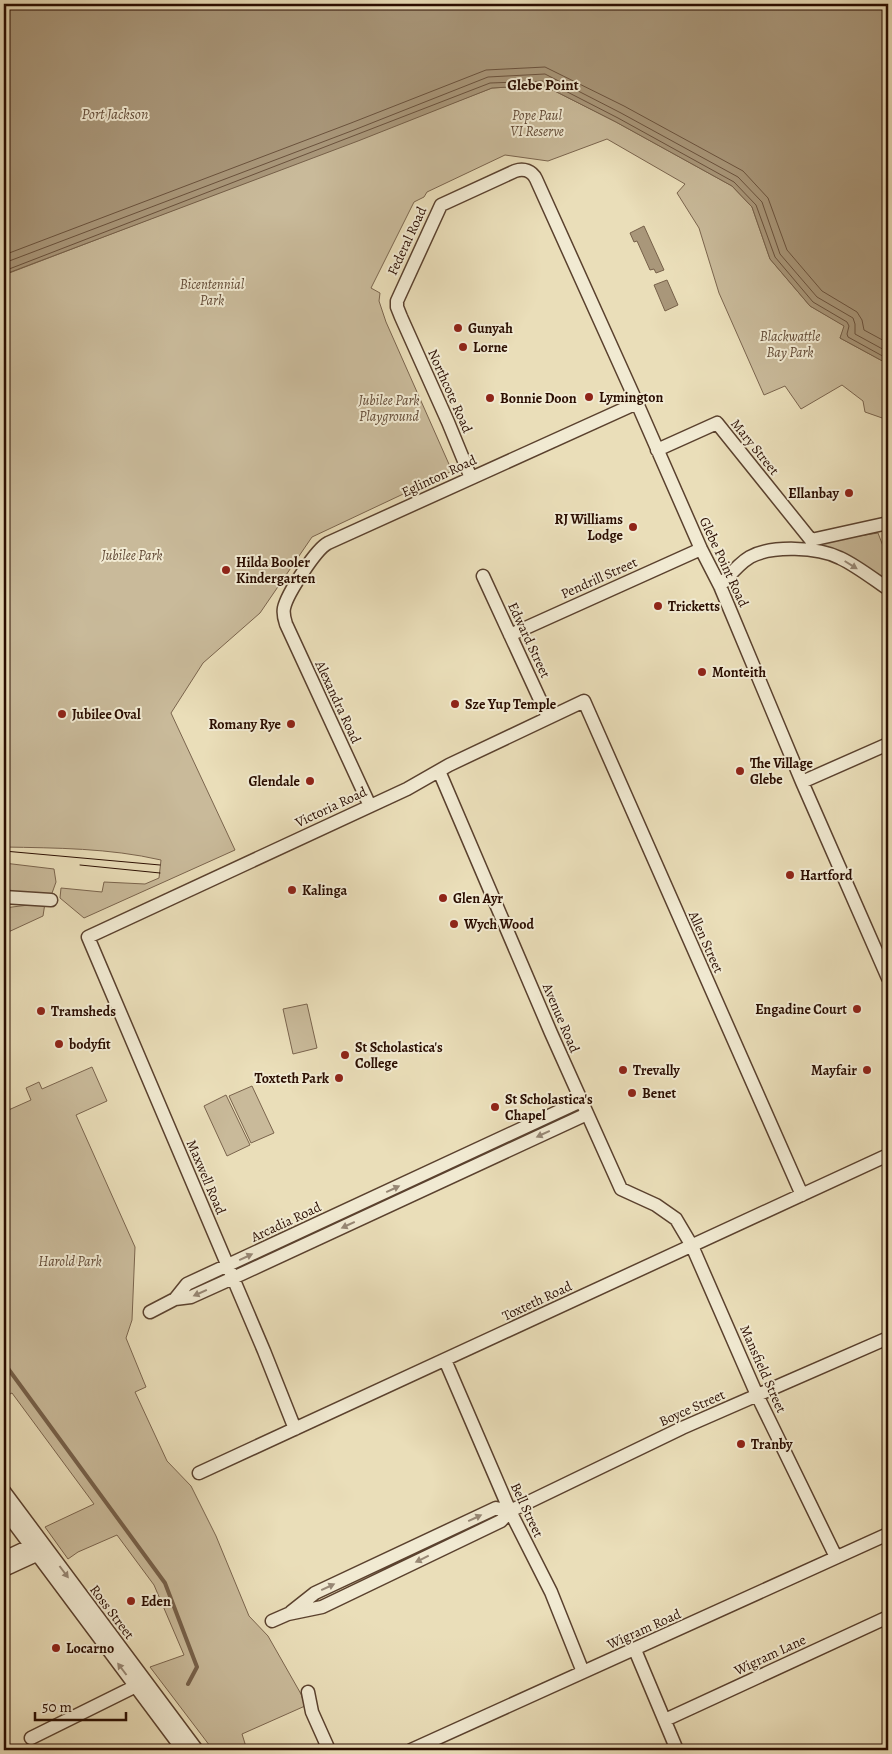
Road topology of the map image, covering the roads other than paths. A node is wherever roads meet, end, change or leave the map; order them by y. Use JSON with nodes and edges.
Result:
{"nodes":[{"id":1,"x":522,"y":169,"type":"joint"},
{"id":2,"x":401,"y":317,"type":"joint"},
{"id":3,"x":637,"y":403,"type":"junction"},
{"id":4,"x":657,"y":450,"type":"junction"},
{"id":5,"x":471,"y":478,"type":"junction"},
{"id":6,"x":888,"y":523,"type":"edge"},
{"id":7,"x":811,"y":545,"type":"junction"},
{"id":8,"x":701,"y":549,"type":"junction"},
{"id":9,"x":483,"y":576,"type":"dead end"},
{"id":10,"x":720,"y":586,"type":"junction"},
{"id":11,"x":888,"y":589,"type":"edge"},
{"id":12,"x":284,"y":610,"type":"joint"},
{"id":13,"x":510,"y":635,"type":"junction"},
{"id":14,"x":584,"y":701,"type":"joint"},
{"id":15,"x":548,"y":717,"type":"junction"},
{"id":16,"x":888,"y":744,"type":"edge"},
{"id":17,"x":439,"y":771,"type":"junction"},
{"id":18,"x":802,"y":782,"type":"junction"},
{"id":19,"x":370,"y":806,"type":"junction"},
{"id":20,"x":4,"y":897,"type":"edge"},
{"id":21,"x":51,"y":900,"type":"dead end"},
{"id":22,"x":88,"y":937,"type":"joint"},
{"id":23,"x":888,"y":978,"type":"edge"},
{"id":24,"x":582,"y":1101,"type":"junction"},
{"id":25,"x":587,"y":1114,"type":"junction"},
{"id":26,"x":489,"y":1144,"type":"junction"},
{"id":27,"x":888,"y":1155,"type":"edge"},
{"id":28,"x":495,"y":1156,"type":"junction"},
{"id":29,"x":415,"y":1179,"type":"junction"},
{"id":30,"x":420,"y":1191,"type":"junction"},
{"id":31,"x":802,"y":1195,"type":"junction"},
{"id":32,"x":692,"y":1246,"type":"junction"},
{"id":33,"x":228,"y":1265,"type":"junction"},
{"id":34,"x":234,"y":1278,"type":"junction"},
{"id":35,"x":175,"y":1299,"type":"junction"},
{"id":36,"x":150,"y":1312,"type":"dead end"},
{"id":37,"x":888,"y":1338,"type":"edge"},
{"id":38,"x":445,"y":1360,"type":"junction"},
{"id":39,"x":757,"y":1395,"type":"junction"},
{"id":40,"x":295,"y":1429,"type":"junction"},
{"id":41,"x":199,"y":1473,"type":"dead end"},
{"id":42,"x":4,"y":1491,"type":"edge"},
{"id":43,"x":4,"y":1510,"type":"edge"},
{"id":44,"x":510,"y":1510,"type":"junction"},
{"id":45,"x":888,"y":1534,"type":"edge"},
{"id":46,"x":39,"y":1548,"type":"junction"},
{"id":47,"x":836,"y":1557,"type":"junction"},
{"id":48,"x":4,"y":1558,"type":"edge"},
{"id":49,"x":4,"y":1570,"type":"edge"},
{"id":50,"x":888,"y":1617,"type":"edge"},
{"id":51,"x":272,"y":1621,"type":"dead end"},
{"id":52,"x":635,"y":1650,"type":"junction"},
{"id":53,"x":583,"y":1672,"type":"junction"},
{"id":54,"x":141,"y":1684,"type":"junction"},
{"id":55,"x":308,"y":1692,"type":"dead end"},
{"id":56,"x":665,"y":1720,"type":"junction"},
{"id":57,"x":31,"y":1738,"type":"dead end"},
{"id":58,"x":183,"y":1750,"type":"edge"},
{"id":59,"x":197,"y":1750,"type":"edge"},
{"id":60,"x":329,"y":1750,"type":"edge"},
{"id":61,"x":411,"y":1750,"type":"edge"},
{"id":62,"x":677,"y":1750,"type":"edge"}],
"edges":[{"from":1,"to":2,"type":"street","name":"Federal Road"},
{"from":1,"to":3,"type":"street","name":"Glebe Point Road"},
{"from":2,"to":5,"type":"street","name":"Northcote Road"},
{"from":3,"to":4,"type":"street","name":"Glebe Point Road"},
{"from":3,"to":5,"type":"street","name":"Eglinton Road"},
{"from":4,"to":7,"type":"street","name":"Mary Street"},
{"from":4,"to":8,"type":"street","name":"Glebe Point Road"},
{"from":5,"to":12,"type":"street","name":"Eglinton Road"},
{"from":6,"to":7,"type":"street"},
{"from":7,"to":10,"type":"street"},
{"from":7,"to":11,"type":"street","one_way":true},
{"from":8,"to":10,"type":"street","name":"Glebe Point Road"},
{"from":8,"to":13,"type":"street","name":"Pendrill Street"},
{"from":9,"to":13,"type":"street","name":"Edward Street"},
{"from":10,"to":18,"type":"street","name":"Glebe Point Road"},
{"from":12,"to":19,"type":"street","name":"Alexandra Road"},
{"from":13,"to":15,"type":"street","name":"Edward Street"},
{"from":14,"to":15,"type":"street","name":"Victoria Road"},
{"from":14,"to":31,"type":"street","name":"Allen Street"},
{"from":15,"to":17,"type":"street","name":"Victoria Road"},
{"from":16,"to":18,"type":"street"},
{"from":17,"to":19,"type":"street","name":"Victoria Road"},
{"from":17,"to":24,"type":"street","name":"Avenue Road"},
{"from":18,"to":23,"type":"street","name":"Glebe Point Road"},
{"from":19,"to":22,"type":"street","name":"Victoria Road"},
{"from":20,"to":21,"type":"street"},
{"from":22,"to":33,"type":"street","name":"Maxwell Road"},
{"from":24,"to":25,"type":"street","name":"Avenue Road"},
{"from":24,"to":26,"type":"street","name":"Arcadia Road"},
{"from":25,"to":28,"type":"street","name":"Arcadia Road","one_way":true},
{"from":25,"to":32,"type":"street","name":"Avenue Road"},
{"from":26,"to":28,"type":"street"},
{"from":26,"to":29,"type":"street","name":"Arcadia Road"},
{"from":27,"to":31,"type":"street","name":"Toxteth Road"},
{"from":28,"to":30,"type":"street","name":"Arcadia Road"},
{"from":29,"to":30,"type":"street"},
{"from":33,"to":29,"type":"street","name":"Arcadia Road","one_way":true},
{"from":30,"to":34,"type":"street","name":"Arcadia Road","one_way":true},
{"from":31,"to":32,"type":"street","name":"Toxteth Road"},
{"from":32,"to":38,"type":"street","name":"Toxteth Road"},
{"from":32,"to":39,"type":"street","name":"Mansfield Street"},
{"from":33,"to":34,"type":"street","name":"Maxwell Road"},
{"from":33,"to":35,"type":"street","name":"Arcadia Road"},
{"from":34,"to":35,"type":"street","name":"Arcadia Road","one_way":true},
{"from":34,"to":40,"type":"street","name":"Maxwell Road"},
{"from":35,"to":36,"type":"street","name":"Arcadia Road"},
{"from":37,"to":39,"type":"street","name":"Boyce Street"},
{"from":38,"to":40,"type":"street","name":"Toxteth Road"},
{"from":38,"to":44,"type":"street","name":"Bell Street"},
{"from":39,"to":44,"type":"street","name":"Boyce Street"},
{"from":39,"to":47,"type":"street","name":"Mansfield Street"},
{"from":40,"to":41,"type":"street","name":"Toxteth Road"},
{"from":42,"to":46,"type":"street","name":"Ross Street"},
{"from":43,"to":46,"type":"street","name":"Ross Street"},
{"from":44,"to":51,"type":"street","name":"Boyce Street"},
{"from":44,"to":53,"type":"street","name":"Bell Street"},
{"from":45,"to":47,"type":"street","name":"Wigram Road"},
{"from":46,"to":48,"type":"street"},
{"from":46,"to":49,"type":"street"},
{"from":46,"to":54,"type":"street","name":"Ross Street"},
{"from":47,"to":52,"type":"street","name":"Wigram Road"},
{"from":50,"to":56,"type":"street","name":"Wigram Lane"},
{"from":52,"to":53,"type":"street","name":"Wigram Road"},
{"from":52,"to":56,"type":"street"},
{"from":53,"to":61,"type":"street","name":"Wigram Road"},
{"from":54,"to":57,"type":"street"},
{"from":54,"to":58,"type":"street","name":"Ross Street"},
{"from":54,"to":59,"type":"street","name":"Ross Street"},
{"from":55,"to":60,"type":"street"},
{"from":56,"to":62,"type":"street"}]}
